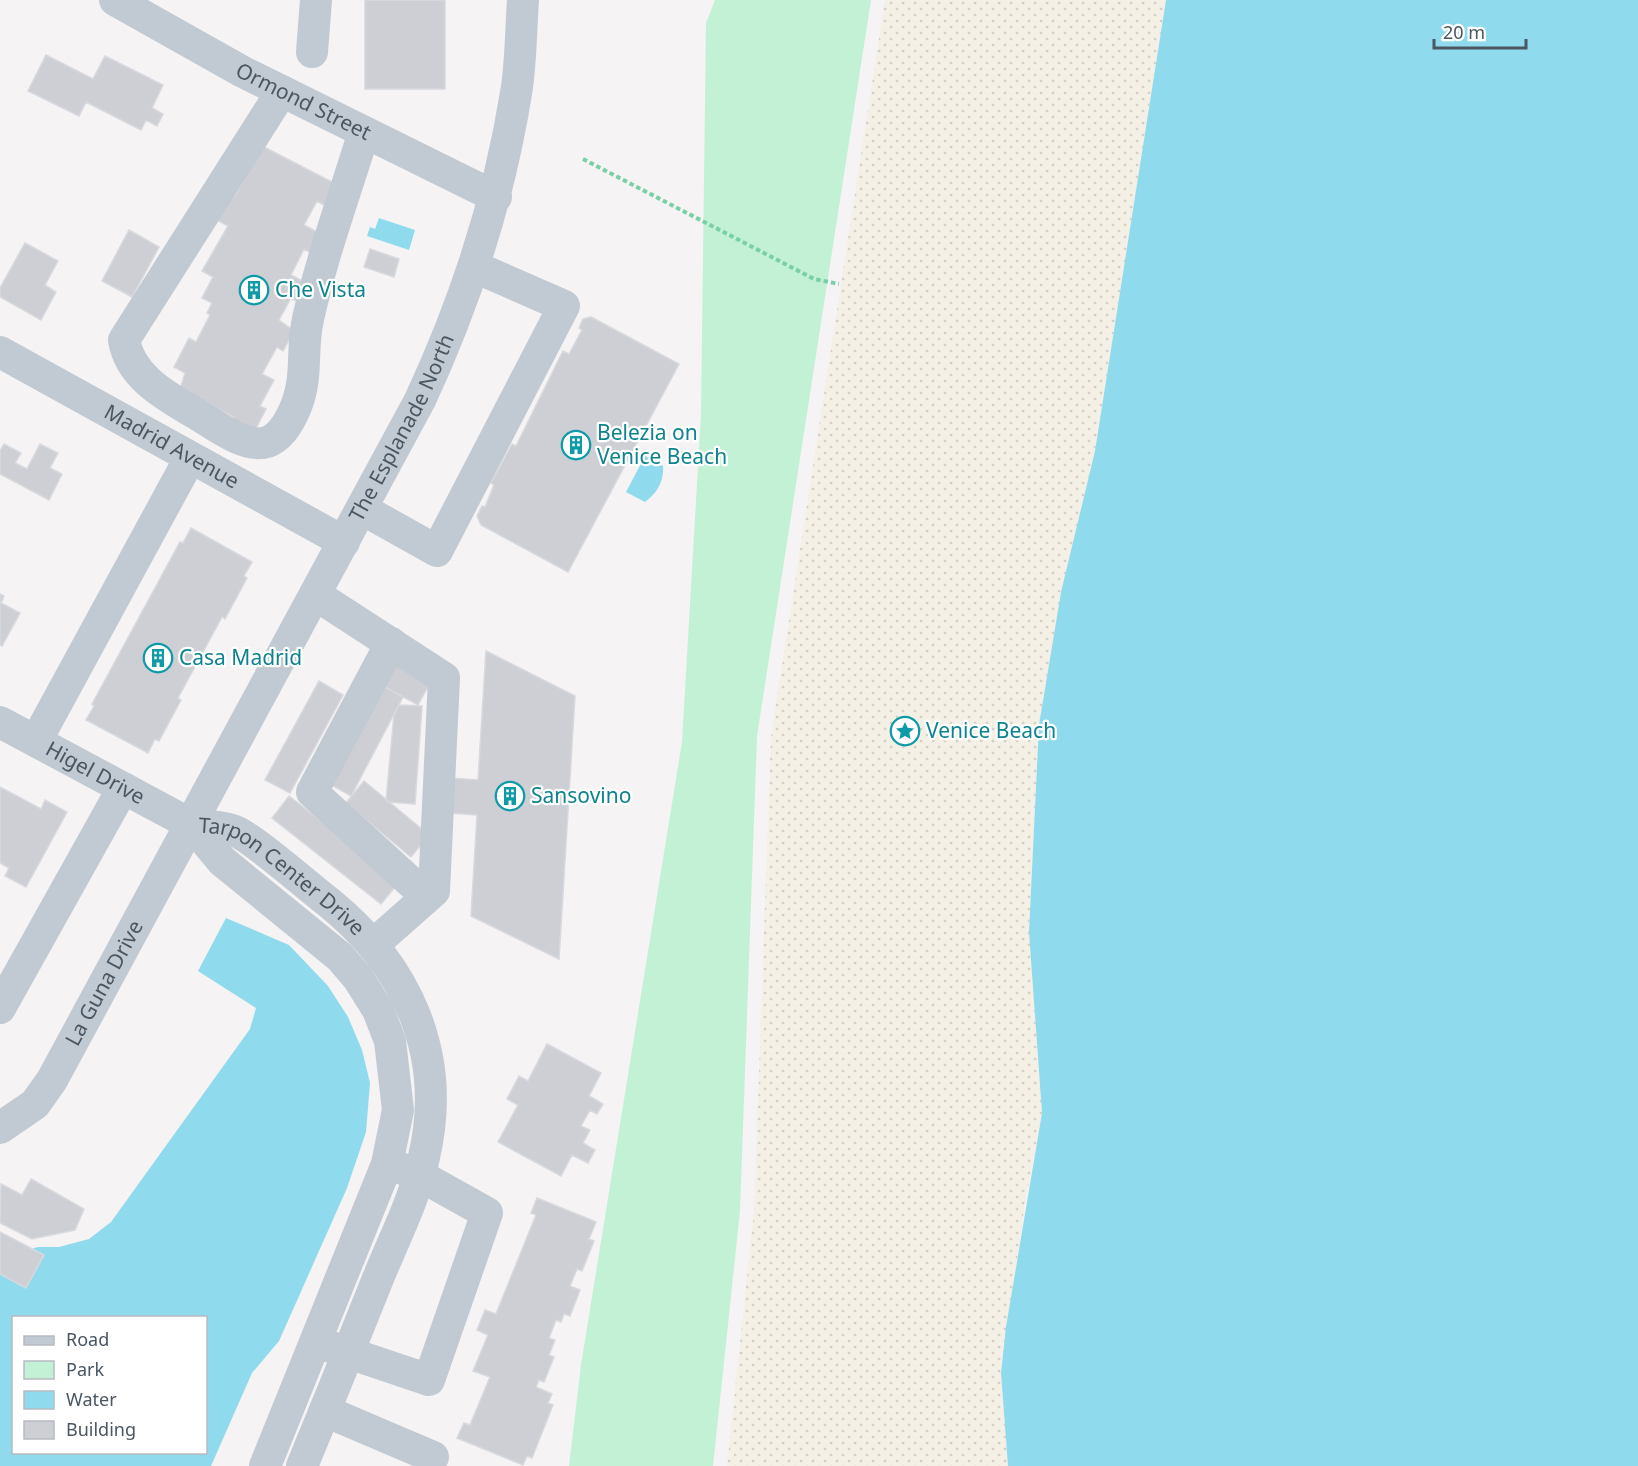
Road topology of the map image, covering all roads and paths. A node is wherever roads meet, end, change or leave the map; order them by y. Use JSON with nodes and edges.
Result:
{"nodes":[{"id":1,"x":115,"y":0,"type":"edge"},
{"id":2,"x":316,"y":0,"type":"edge"},
{"id":3,"x":523,"y":0,"type":"edge"},
{"id":4,"x":312,"y":52,"type":"dead end"},
{"id":5,"x":282,"y":91,"type":"junction"},
{"id":6,"x":364,"y":132,"type":"junction"},
{"id":7,"x":583,"y":159,"type":"dead end"},
{"id":8,"x":496,"y":197,"type":"junction"},
{"id":9,"x":475,"y":267,"type":"junction"},
{"id":10,"x":840,"y":284,"type":"dead end"},
{"id":11,"x":0,"y":352,"type":"edge"},
{"id":12,"x":190,"y":458,"type":"junction"},
{"id":13,"x":362,"y":508,"type":"junction"},
{"id":14,"x":344,"y":542,"type":"junction"},
{"id":15,"x":316,"y":595,"type":"junction"},
{"id":16,"x":391,"y":643,"type":"junction"},
{"id":17,"x":0,"y":722,"type":"edge"},
{"id":18,"x":36,"y":741,"type":"junction"},
{"id":19,"x":123,"y":788,"type":"junction"},
{"id":20,"x":192,"y":825,"type":"junction"},
{"id":21,"x":427,"y":897,"type":"junction"},
{"id":22,"x":374,"y":944,"type":"junction"},
{"id":23,"x":0,"y":1008,"type":"edge"},
{"id":24,"x":0,"y":1128,"type":"edge"},
{"id":25,"x":387,"y":1164,"type":"junction"},
{"id":26,"x":419,"y":1175,"type":"junction"},
{"id":27,"x":316,"y":1342,"type":"junction"},
{"id":28,"x":348,"y":1354,"type":"junction"},
{"id":29,"x":325,"y":1411,"type":"junction"},
{"id":30,"x":433,"y":1457,"type":"dead end"},
{"id":31,"x":265,"y":1466,"type":"edge"},
{"id":32,"x":302,"y":1466,"type":"edge"}],
"edges":[{"from":1,"to":5,"type":"street","name":"Ormond Street"},
{"from":2,"to":4,"type":"street"},
{"from":3,"to":8,"type":"street","name":"The Esplanade North"},
{"from":5,"to":6,"type":"street","name":"Ormond Street"},
{"from":5,"to":6,"type":"street"},
{"from":6,"to":8,"type":"street","name":"Ormond Street"},
{"from":7,"to":10,"type":"path"},
{"from":8,"to":9,"type":"street","name":"The Esplanade North"},
{"from":9,"to":13,"type":"street","name":"The Esplanade North"},
{"from":9,"to":13,"type":"street"},
{"from":11,"to":12,"type":"street","name":"Madrid Avenue"},
{"from":12,"to":14,"type":"street","name":"Madrid Avenue"},
{"from":12,"to":18,"type":"street"},
{"from":13,"to":14,"type":"street","name":"The Esplanade North"},
{"from":14,"to":15,"type":"street","name":"The Esplanade North"},
{"from":15,"to":16,"type":"street"},
{"from":15,"to":20,"type":"street","name":"The Esplanade North"},
{"from":16,"to":21,"type":"street"},
{"from":16,"to":21,"type":"street"},
{"from":17,"to":18,"type":"street","name":"Higel Drive"},
{"from":18,"to":19,"type":"street","name":"Higel Drive"},
{"from":19,"to":20,"type":"street","name":"Higel Drive"},
{"from":19,"to":23,"type":"street"},
{"from":20,"to":22,"type":"street","name":"Tarpon Center Drive"},
{"from":20,"to":24,"type":"street","name":"La Guna Drive"},
{"from":20,"to":25,"type":"street","name":"Tarpon Center Drive"},
{"from":21,"to":22,"type":"street"},
{"from":22,"to":26,"type":"street","name":"Tarpon Center Drive"},
{"from":25,"to":26,"type":"street"},
{"from":25,"to":27,"type":"street","name":"Tarpon Center Drive"},
{"from":26,"to":28,"type":"street","name":"Tarpon Center Drive"},
{"from":26,"to":28,"type":"street"},
{"from":27,"to":28,"type":"street"},
{"from":27,"to":31,"type":"street","name":"Tarpon Center Drive"},
{"from":28,"to":29,"type":"street","name":"Tarpon Center Drive"},
{"from":29,"to":30,"type":"street"},
{"from":29,"to":32,"type":"street","name":"Tarpon Center Drive"}]}
